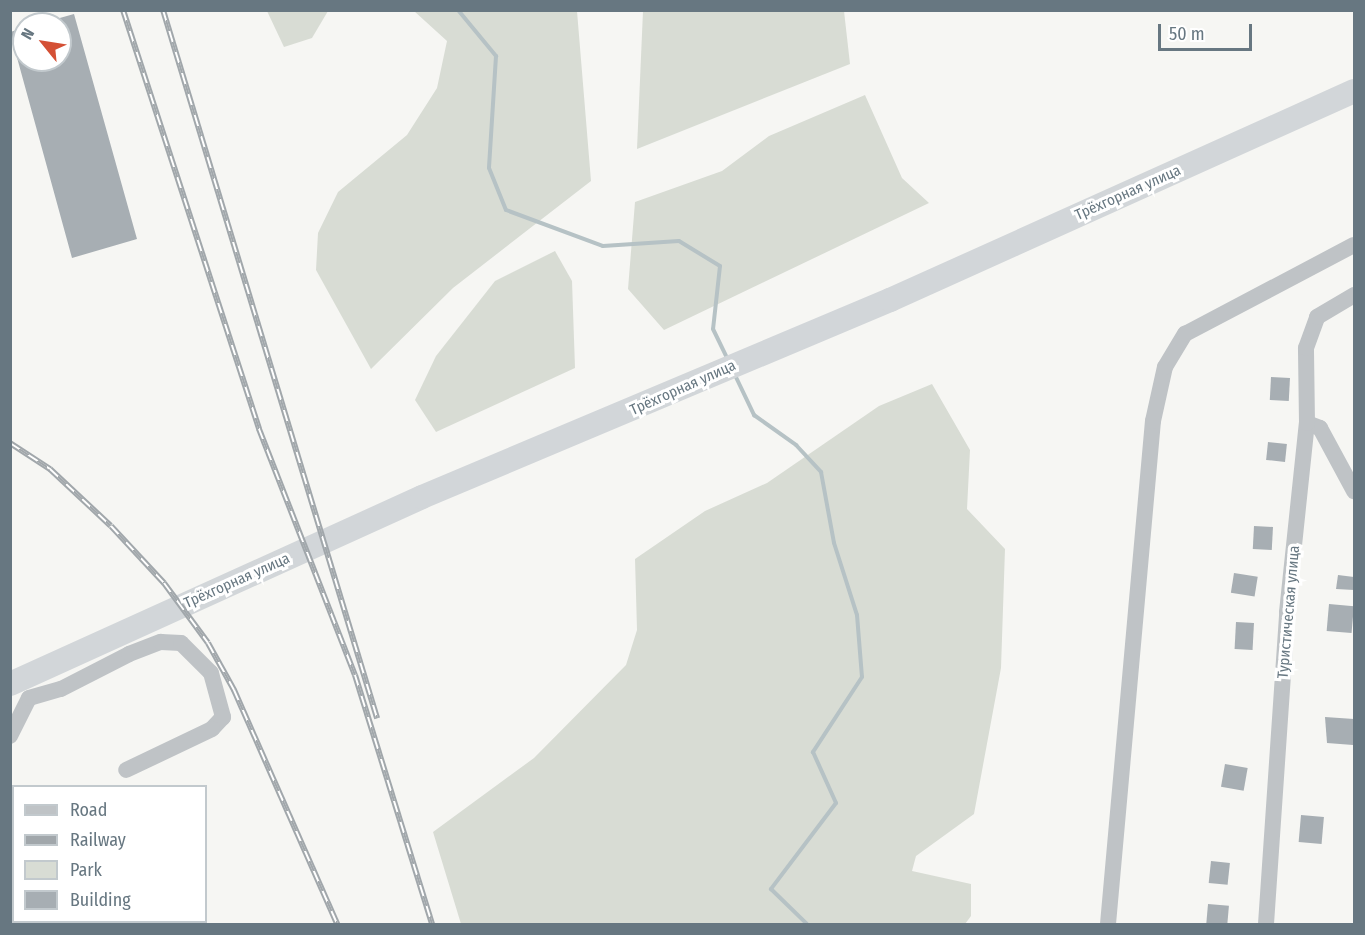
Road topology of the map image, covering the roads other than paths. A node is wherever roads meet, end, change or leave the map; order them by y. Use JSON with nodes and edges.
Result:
{"nodes":[{"id":1,"x":1354,"y":91,"type":"edge"},
{"id":2,"x":1354,"y":245,"type":"edge"},
{"id":3,"x":1354,"y":295,"type":"edge"},
{"id":4,"x":1307,"y":423,"type":"junction"},
{"id":5,"x":1354,"y":491,"type":"edge"},
{"id":6,"x":10,"y":684,"type":"edge"},
{"id":7,"x":10,"y":736,"type":"edge"},
{"id":8,"x":126,"y":770,"type":"dead end"},
{"id":9,"x":1108,"y":924,"type":"edge"},
{"id":10,"x":1266,"y":924,"type":"edge"}],
"edges":[{"from":1,"to":6,"type":"highway","name":"Трёхгорная улица"},
{"from":2,"to":9,"type":"street"},
{"from":3,"to":4,"type":"street","name":"Туристическая улица"},
{"from":4,"to":5,"type":"street"},
{"from":4,"to":10,"type":"street","name":"Туристическая улица"},
{"from":7,"to":8,"type":"street"}]}
